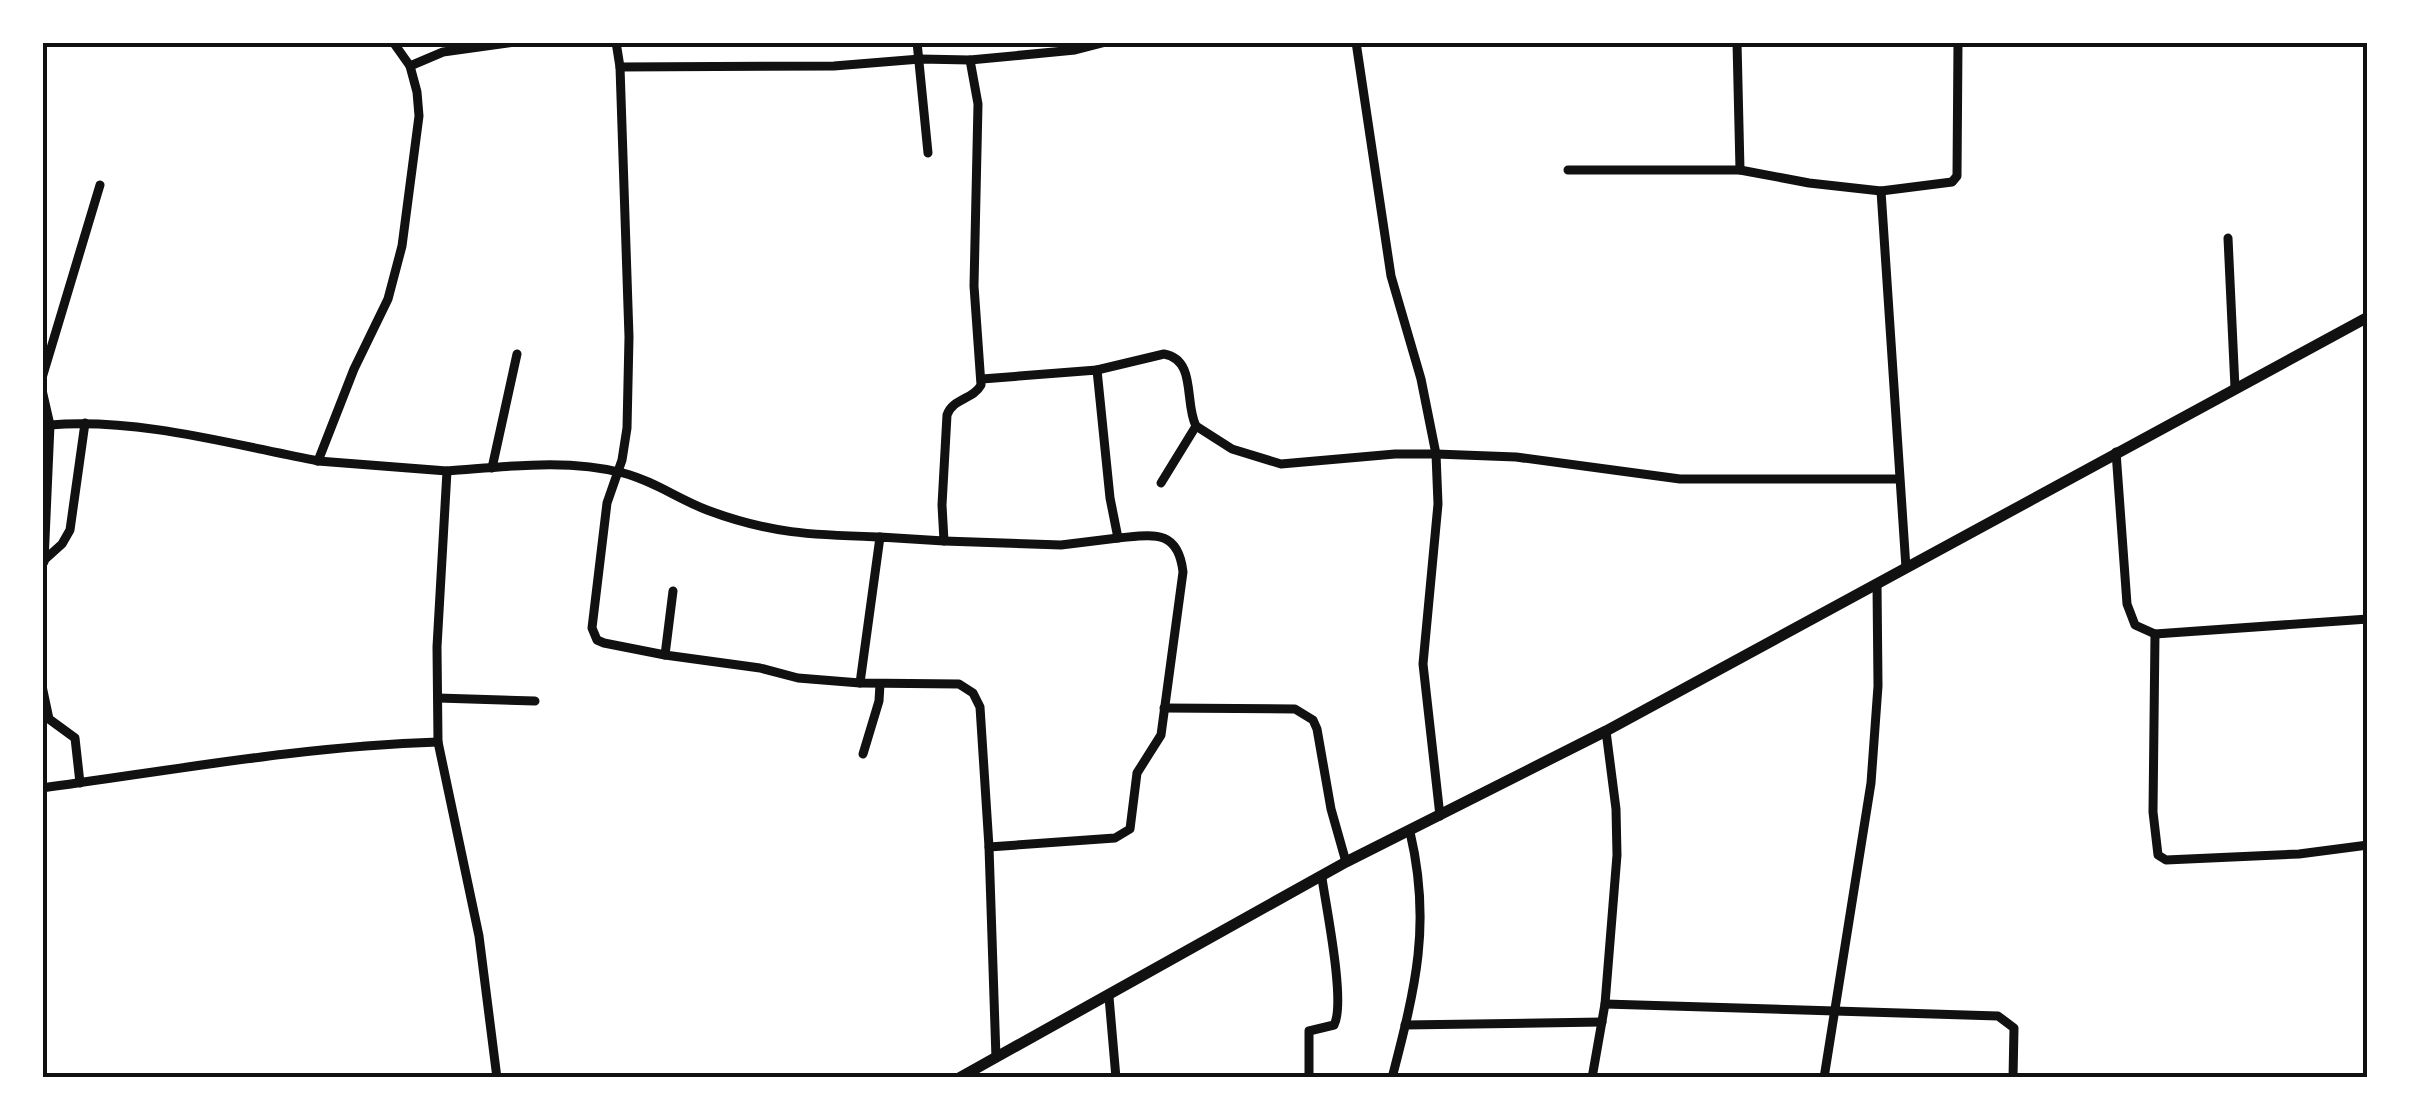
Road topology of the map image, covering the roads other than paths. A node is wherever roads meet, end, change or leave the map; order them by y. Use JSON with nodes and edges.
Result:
{"nodes":[{"id":1,"x":392,"y":42,"type":"edge"},
{"id":2,"x":515,"y":42,"type":"edge"},
{"id":3,"x":616,"y":42,"type":"edge"},
{"id":4,"x":917,"y":42,"type":"edge"},
{"id":5,"x":1106,"y":42,"type":"edge"},
{"id":6,"x":1356,"y":42,"type":"edge"},
{"id":7,"x":1737,"y":42,"type":"edge"},
{"id":8,"x":1958,"y":42,"type":"edge"},
{"id":9,"x":920,"y":59,"type":"junction"},
{"id":10,"x":970,"y":60,"type":"junction"},
{"id":11,"x":410,"y":66,"type":"junction"},
{"id":12,"x":620,"y":67,"type":"junction"},
{"id":13,"x":928,"y":153,"type":"dead end"},
{"id":14,"x":1568,"y":170,"type":"dead end"},
{"id":15,"x":1740,"y":170,"type":"junction"},
{"id":16,"x":100,"y":185,"type":"dead end"},
{"id":17,"x":1881,"y":191,"type":"junction"},
{"id":18,"x":2228,"y":238,"type":"dead end"},
{"id":19,"x":2368,"y":317,"type":"edge"},
{"id":20,"x":517,"y":354,"type":"dead end"},
{"id":21,"x":1097,"y":370,"type":"junction"},
{"id":22,"x":42,"y":378,"type":"edge"},
{"id":23,"x":982,"y":378,"type":"junction"},
{"id":24,"x":2235,"y":388,"type":"junction"},
{"id":25,"x":42,"y":390,"type":"edge"},
{"id":26,"x":85,"y":423,"type":"junction"},
{"id":27,"x":50,"y":425,"type":"junction"},
{"id":28,"x":1196,"y":426,"type":"junction"},
{"id":29,"x":2116,"y":452,"type":"junction"},
{"id":30,"x":1436,"y":454,"type":"junction"},
{"id":31,"x":318,"y":461,"type":"junction"},
{"id":32,"x":492,"y":468,"type":"junction"},
{"id":33,"x":447,"y":470,"type":"junction"},
{"id":34,"x":618,"y":472,"type":"junction"},
{"id":35,"x":1898,"y":479,"type":"junction"},
{"id":36,"x":1162,"y":483,"type":"dead end"},
{"id":37,"x":880,"y":538,"type":"junction"},
{"id":38,"x":1118,"y":538,"type":"junction"},
{"id":39,"x":944,"y":542,"type":"junction"},
{"id":40,"x":43,"y":562,"type":"edge"},
{"id":41,"x":1906,"y":568,"type":"junction"},
{"id":42,"x":1877,"y":584,"type":"junction"},
{"id":43,"x":673,"y":590,"type":"dead end"},
{"id":44,"x":2368,"y":619,"type":"edge"},
{"id":45,"x":2155,"y":634,"type":"junction"},
{"id":46,"x":665,"y":654,"type":"junction"},
{"id":47,"x":860,"y":684,"type":"junction"},
{"id":48,"x":880,"y":684,"type":"junction"},
{"id":49,"x":42,"y":686,"type":"edge"},
{"id":50,"x":438,"y":698,"type":"junction"},
{"id":51,"x":534,"y":700,"type":"dead end"},
{"id":52,"x":1164,"y":708,"type":"junction"},
{"id":53,"x":1606,"y":730,"type":"junction"},
{"id":54,"x":438,"y":742,"type":"junction"},
{"id":55,"x":862,"y":754,"type":"dead end"},
{"id":56,"x":80,"y":783,"type":"junction"},
{"id":57,"x":42,"y":788,"type":"edge"},
{"id":58,"x":1440,"y":816,"type":"junction"},
{"id":59,"x":1410,"y":832,"type":"junction"},
{"id":60,"x":2368,"y":845,"type":"edge"},
{"id":61,"x":989,"y":847,"type":"junction"},
{"id":62,"x":1346,"y":862,"type":"junction"},
{"id":63,"x":1322,"y":878,"type":"junction"},
{"id":64,"x":1109,"y":997,"type":"junction"},
{"id":65,"x":1606,"y":1004,"type":"junction"},
{"id":66,"x":1835,"y":1010,"type":"junction"},
{"id":67,"x":1602,"y":1022,"type":"junction"},
{"id":68,"x":1405,"y":1025,"type":"junction"},
{"id":69,"x":996,"y":1058,"type":"junction"},
{"id":70,"x":497,"y":1078,"type":"edge"},
{"id":71,"x":960,"y":1078,"type":"edge"},
{"id":72,"x":1116,"y":1078,"type":"edge"},
{"id":73,"x":1309,"y":1078,"type":"edge"},
{"id":74,"x":1392,"y":1078,"type":"edge"},
{"id":75,"x":1592,"y":1078,"type":"edge"},
{"id":76,"x":1824,"y":1078,"type":"edge"},
{"id":77,"x":2013,"y":1078,"type":"edge"}],
"edges":[{"from":1,"to":11,"type":"street"},
{"from":2,"to":11,"type":"street"},
{"from":3,"to":12,"type":"street"},
{"from":4,"to":9,"type":"street"},
{"from":5,"to":10,"type":"street"},
{"from":6,"to":30,"type":"street"},
{"from":7,"to":15,"type":"street"},
{"from":8,"to":17,"type":"street"},
{"from":9,"to":10,"type":"street"},
{"from":9,"to":12,"type":"street"},
{"from":9,"to":13,"type":"street"},
{"from":10,"to":23,"type":"street"},
{"from":11,"to":31,"type":"street"},
{"from":12,"to":34,"type":"street"},
{"from":14,"to":15,"type":"street"},
{"from":15,"to":17,"type":"street"},
{"from":16,"to":22,"type":"street"},
{"from":17,"to":35,"type":"street"},
{"from":18,"to":24,"type":"street"},
{"from":19,"to":24,"type":"street"},
{"from":20,"to":32,"type":"street"},
{"from":21,"to":23,"type":"street"},
{"from":21,"to":28,"type":"street"},
{"from":21,"to":38,"type":"street"},
{"from":23,"to":39,"type":"street"},
{"from":24,"to":29,"type":"street"},
{"from":25,"to":27,"type":"street"},
{"from":26,"to":27,"type":"street"},
{"from":26,"to":31,"type":"street"},
{"from":26,"to":40,"type":"street"},
{"from":27,"to":40,"type":"street"},
{"from":28,"to":30,"type":"street"},
{"from":28,"to":36,"type":"street"},
{"from":29,"to":41,"type":"street"},
{"from":29,"to":45,"type":"street"},
{"from":30,"to":35,"type":"street"},
{"from":30,"to":58,"type":"street"},
{"from":31,"to":33,"type":"street"},
{"from":32,"to":33,"type":"street"},
{"from":32,"to":34,"type":"street"},
{"from":33,"to":50,"type":"street"},
{"from":34,"to":37,"type":"street"},
{"from":34,"to":46,"type":"street"},
{"from":35,"to":41,"type":"street"},
{"from":37,"to":39,"type":"street"},
{"from":37,"to":47,"type":"street"},
{"from":38,"to":39,"type":"street"},
{"from":38,"to":52,"type":"street"},
{"from":41,"to":42,"type":"street"},
{"from":42,"to":53,"type":"street"},
{"from":42,"to":66,"type":"street"},
{"from":43,"to":46,"type":"street"},
{"from":44,"to":45,"type":"street"},
{"from":45,"to":60,"type":"street"},
{"from":46,"to":47,"type":"street"},
{"from":47,"to":48,"type":"street"},
{"from":48,"to":55,"type":"street"},
{"from":48,"to":61,"type":"street"},
{"from":49,"to":56,"type":"street"},
{"from":50,"to":51,"type":"street"},
{"from":50,"to":54,"type":"street"},
{"from":52,"to":61,"type":"street"},
{"from":52,"to":62,"type":"street"},
{"from":53,"to":58,"type":"street"},
{"from":53,"to":65,"type":"street"},
{"from":54,"to":56,"type":"street"},
{"from":54,"to":70,"type":"street"},
{"from":56,"to":57,"type":"street"},
{"from":58,"to":59,"type":"street"},
{"from":59,"to":62,"type":"street"},
{"from":59,"to":68,"type":"street"},
{"from":61,"to":69,"type":"street"},
{"from":62,"to":63,"type":"street"},
{"from":63,"to":64,"type":"street"},
{"from":63,"to":73,"type":"street"},
{"from":64,"to":69,"type":"street"},
{"from":64,"to":72,"type":"street"},
{"from":65,"to":66,"type":"street"},
{"from":65,"to":67,"type":"street"},
{"from":66,"to":76,"type":"street"},
{"from":66,"to":77,"type":"street"},
{"from":67,"to":68,"type":"street"},
{"from":67,"to":75,"type":"street"},
{"from":68,"to":74,"type":"street"},
{"from":69,"to":71,"type":"street"}]}
